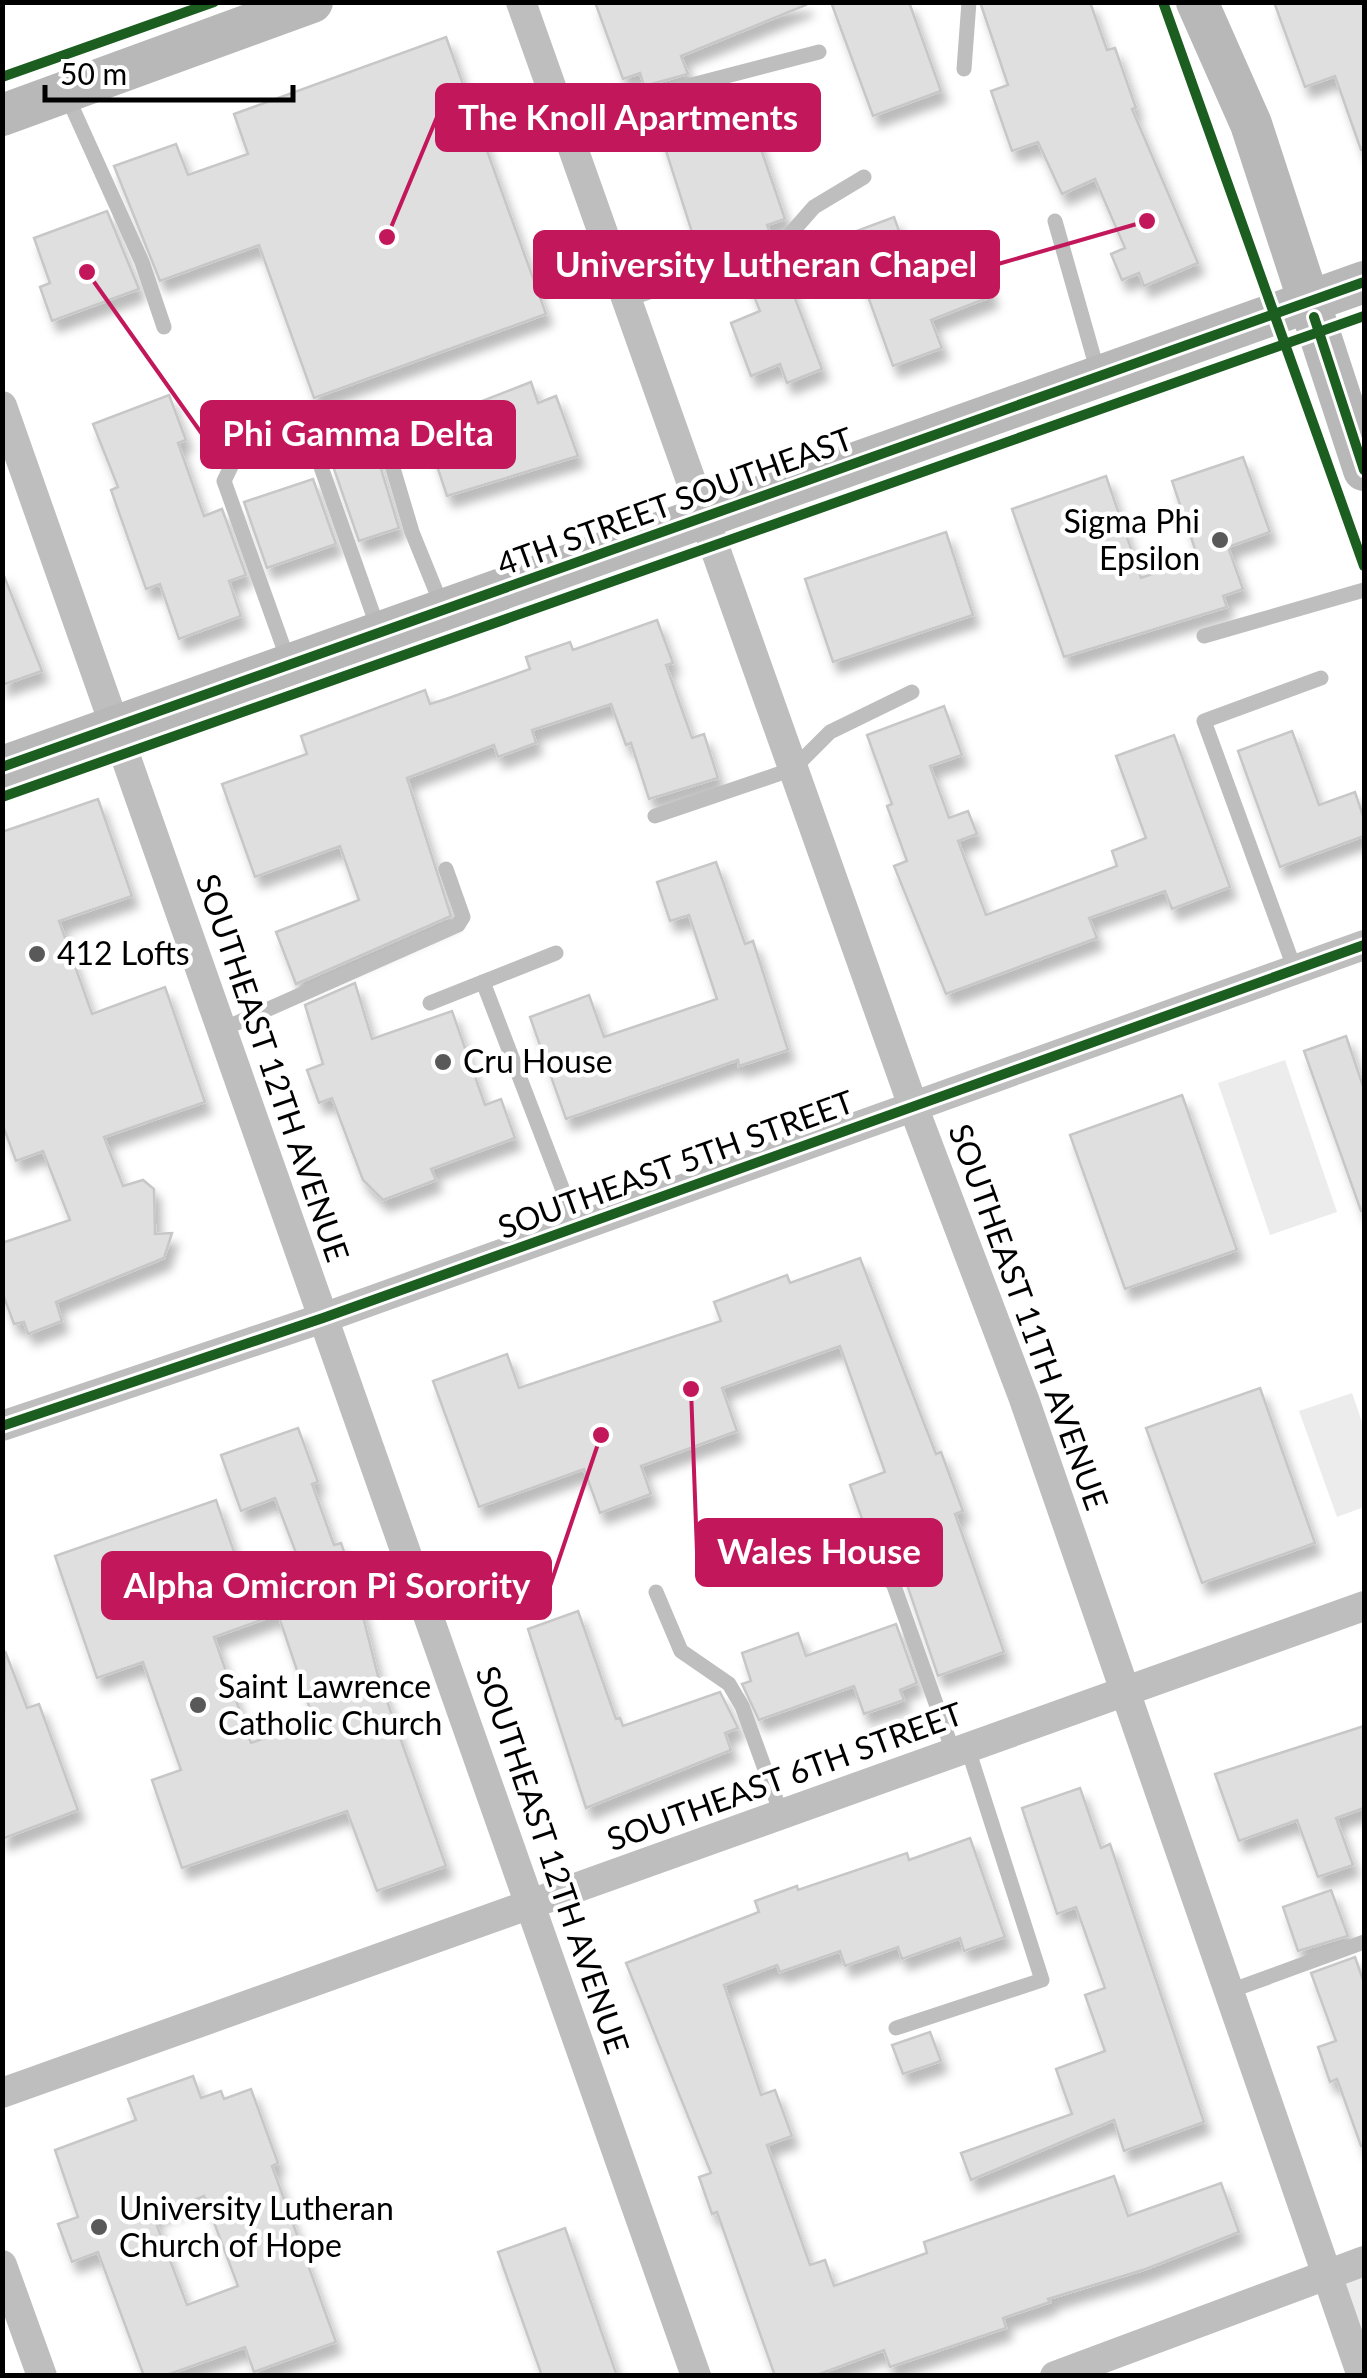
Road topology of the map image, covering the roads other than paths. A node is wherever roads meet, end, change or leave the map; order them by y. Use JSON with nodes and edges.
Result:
{"nodes":[{"id":1,"x":312,"y":2,"type":"edge"},
{"id":2,"x":521,"y":2,"type":"edge"},
{"id":3,"x":969,"y":2,"type":"edge"},
{"id":4,"x":1197,"y":2,"type":"edge"},
{"id":5,"x":819,"y":52,"type":"dead end"},
{"id":6,"x":964,"y":68,"type":"dead end"},
{"id":7,"x":65,"y":92,"type":"junction"},
{"id":8,"x":2,"y":115,"type":"edge"},
{"id":9,"x":562,"y":119,"type":"junction"},
{"id":10,"x":864,"y":177,"type":"dead end"},
{"id":11,"x":1054,"y":221,"type":"dead end"},
{"id":12,"x":1364,"y":282,"type":"edge"},
{"id":13,"x":626,"y":300,"type":"junction"},
{"id":14,"x":1310,"y":303,"type":"junction"},
{"id":15,"x":164,"y":326,"type":"dead end"},
{"id":16,"x":1099,"y":378,"type":"junction"},
{"id":17,"x":2,"y":406,"type":"edge"},
{"id":18,"x":280,"y":434,"type":"dead end"},
{"id":19,"x":1364,"y":470,"type":"edge"},
{"id":20,"x":703,"y":519,"type":"junction"},
{"id":21,"x":1364,"y":590,"type":"edge"},
{"id":22,"x":444,"y":610,"type":"junction"},
{"id":23,"x":379,"y":632,"type":"junction"},
{"id":24,"x":1204,"y":636,"type":"dead end"},
{"id":25,"x":289,"y":664,"type":"junction"},
{"id":26,"x":1321,"y":678,"type":"dead end"},
{"id":27,"x":912,"y":692,"type":"dead end"},
{"id":28,"x":114,"y":726,"type":"junction"},
{"id":29,"x":2,"y":767,"type":"edge"},
{"id":30,"x":793,"y":770,"type":"junction"},
{"id":31,"x":655,"y":816,"type":"dead end"},
{"id":32,"x":446,"y":870,"type":"dead end"},
{"id":33,"x":1364,"y":945,"type":"edge"},
{"id":34,"x":556,"y":953,"type":"dead end"},
{"id":35,"x":1295,"y":970,"type":"junction"},
{"id":36,"x":482,"y":982,"type":"junction"},
{"id":37,"x":430,"y":1003,"type":"dead end"},
{"id":38,"x":221,"y":1030,"type":"junction"},
{"id":39,"x":914,"y":1106,"type":"junction"},
{"id":40,"x":577,"y":1228,"type":"junction"},
{"id":41,"x":323,"y":1318,"type":"junction"},
{"id":42,"x":2,"y":1426,"type":"edge"},
{"id":43,"x":811,"y":1527,"type":"dead end"},
{"id":44,"x":656,"y":1592,"type":"dead end"},
{"id":45,"x":1364,"y":1606,"type":"edge"},
{"id":46,"x":1126,"y":1692,"type":"junction"},
{"id":47,"x":961,"y":1752,"type":"junction"},
{"id":48,"x":782,"y":1816,"type":"junction"},
{"id":49,"x":530,"y":1906,"type":"junction"},
{"id":50,"x":1364,"y":1942,"type":"edge"},
{"id":51,"x":1230,"y":1990,"type":"junction"},
{"id":52,"x":896,"y":2028,"type":"dead end"},
{"id":53,"x":2,"y":2092,"type":"edge"},
{"id":54,"x":1364,"y":2261,"type":"edge"},
{"id":55,"x":2,"y":2266,"type":"edge"},
{"id":56,"x":1329,"y":2274,"type":"junction"},
{"id":57,"x":42,"y":2376,"type":"edge"},
{"id":58,"x":696,"y":2376,"type":"edge"},
{"id":59,"x":1055,"y":2376,"type":"edge"},
{"id":60,"x":1362,"y":2376,"type":"edge"}],
"edges":[{"from":1,"to":7,"type":"main road"},
{"from":2,"to":9,"type":"street","name":"SOUTHEAST 11TH AVENUE"},
{"from":3,"to":6,"type":"lane"},
{"from":4,"to":14,"type":"main road"},
{"from":5,"to":9,"type":"lane"},
{"from":7,"to":8,"type":"main road"},
{"from":7,"to":15,"type":"lane"},
{"from":9,"to":13,"type":"street","name":"SOUTHEAST 11TH AVENUE"},
{"from":10,"to":13,"type":"lane"},
{"from":11,"to":16,"type":"lane"},
{"from":12,"to":14,"type":"main road","name":"4TH STREET SOUTHEAST"},
{"from":13,"to":20,"type":"street","name":"SOUTHEAST 11TH AVENUE"},
{"from":14,"to":16,"type":"main road","name":"4TH STREET SOUTHEAST"},
{"from":14,"to":19,"type":"main road"},
{"from":16,"to":20,"type":"main road","name":"4TH STREET SOUTHEAST"},
{"from":17,"to":28,"type":"street","name":"SOUTHEAST 12TH AVENUE"},
{"from":18,"to":25,"type":"lane"},
{"from":20,"to":22,"type":"main road","name":"4TH STREET SOUTHEAST"},
{"from":20,"to":30,"type":"street","name":"SOUTHEAST 11TH AVENUE"},
{"from":21,"to":24,"type":"lane"},
{"from":22,"to":23,"type":"main road","name":"4TH STREET SOUTHEAST"},
{"from":22,"to":23,"type":"lane"},
{"from":23,"to":25,"type":"main road","name":"4TH STREET SOUTHEAST"},
{"from":25,"to":28,"type":"main road","name":"4TH STREET SOUTHEAST"},
{"from":26,"to":35,"type":"lane"},
{"from":27,"to":30,"type":"lane"},
{"from":28,"to":29,"type":"main road","name":"4TH STREET SOUTHEAST"},
{"from":28,"to":38,"type":"street","name":"SOUTHEAST 12TH AVENUE"},
{"from":30,"to":31,"type":"lane"},
{"from":30,"to":39,"type":"street","name":"SOUTHEAST 11TH AVENUE"},
{"from":32,"to":38,"type":"lane"},
{"from":33,"to":35,"type":"street","name":"SOUTHEAST 5TH STREET"},
{"from":34,"to":36,"type":"lane"},
{"from":35,"to":39,"type":"street","name":"SOUTHEAST 5TH STREET"},
{"from":36,"to":37,"type":"lane"},
{"from":36,"to":40,"type":"lane"},
{"from":38,"to":41,"type":"street","name":"SOUTHEAST 12TH AVENUE"},
{"from":39,"to":40,"type":"street","name":"SOUTHEAST 5TH STREET"},
{"from":39,"to":46,"type":"street","name":"SOUTHEAST 11TH AVENUE"},
{"from":40,"to":41,"type":"street","name":"SOUTHEAST 5TH STREET"},
{"from":41,"to":42,"type":"street","name":"SOUTHEAST 5TH STREET"},
{"from":41,"to":49,"type":"street","name":"SOUTHEAST 12TH AVENUE"},
{"from":43,"to":47,"type":"lane"},
{"from":44,"to":48,"type":"lane"},
{"from":45,"to":46,"type":"street","name":"SOUTHEAST 6TH STREET"},
{"from":46,"to":47,"type":"street","name":"SOUTHEAST 6TH STREET"},
{"from":46,"to":51,"type":"street","name":"SOUTHEAST 11TH AVENUE"},
{"from":47,"to":48,"type":"street","name":"SOUTHEAST 6TH STREET"},
{"from":47,"to":52,"type":"lane"},
{"from":48,"to":49,"type":"street","name":"SOUTHEAST 6TH STREET"},
{"from":49,"to":53,"type":"street","name":"SOUTHEAST 6TH STREET"},
{"from":49,"to":58,"type":"street","name":"SOUTHEAST 12TH AVENUE"},
{"from":50,"to":51,"type":"lane"},
{"from":51,"to":56,"type":"street","name":"SOUTHEAST 11TH AVENUE"},
{"from":54,"to":56,"type":"street"},
{"from":55,"to":57,"type":"street"},
{"from":56,"to":59,"type":"street"},
{"from":56,"to":60,"type":"street","name":"SOUTHEAST 11TH AVENUE"}]}
